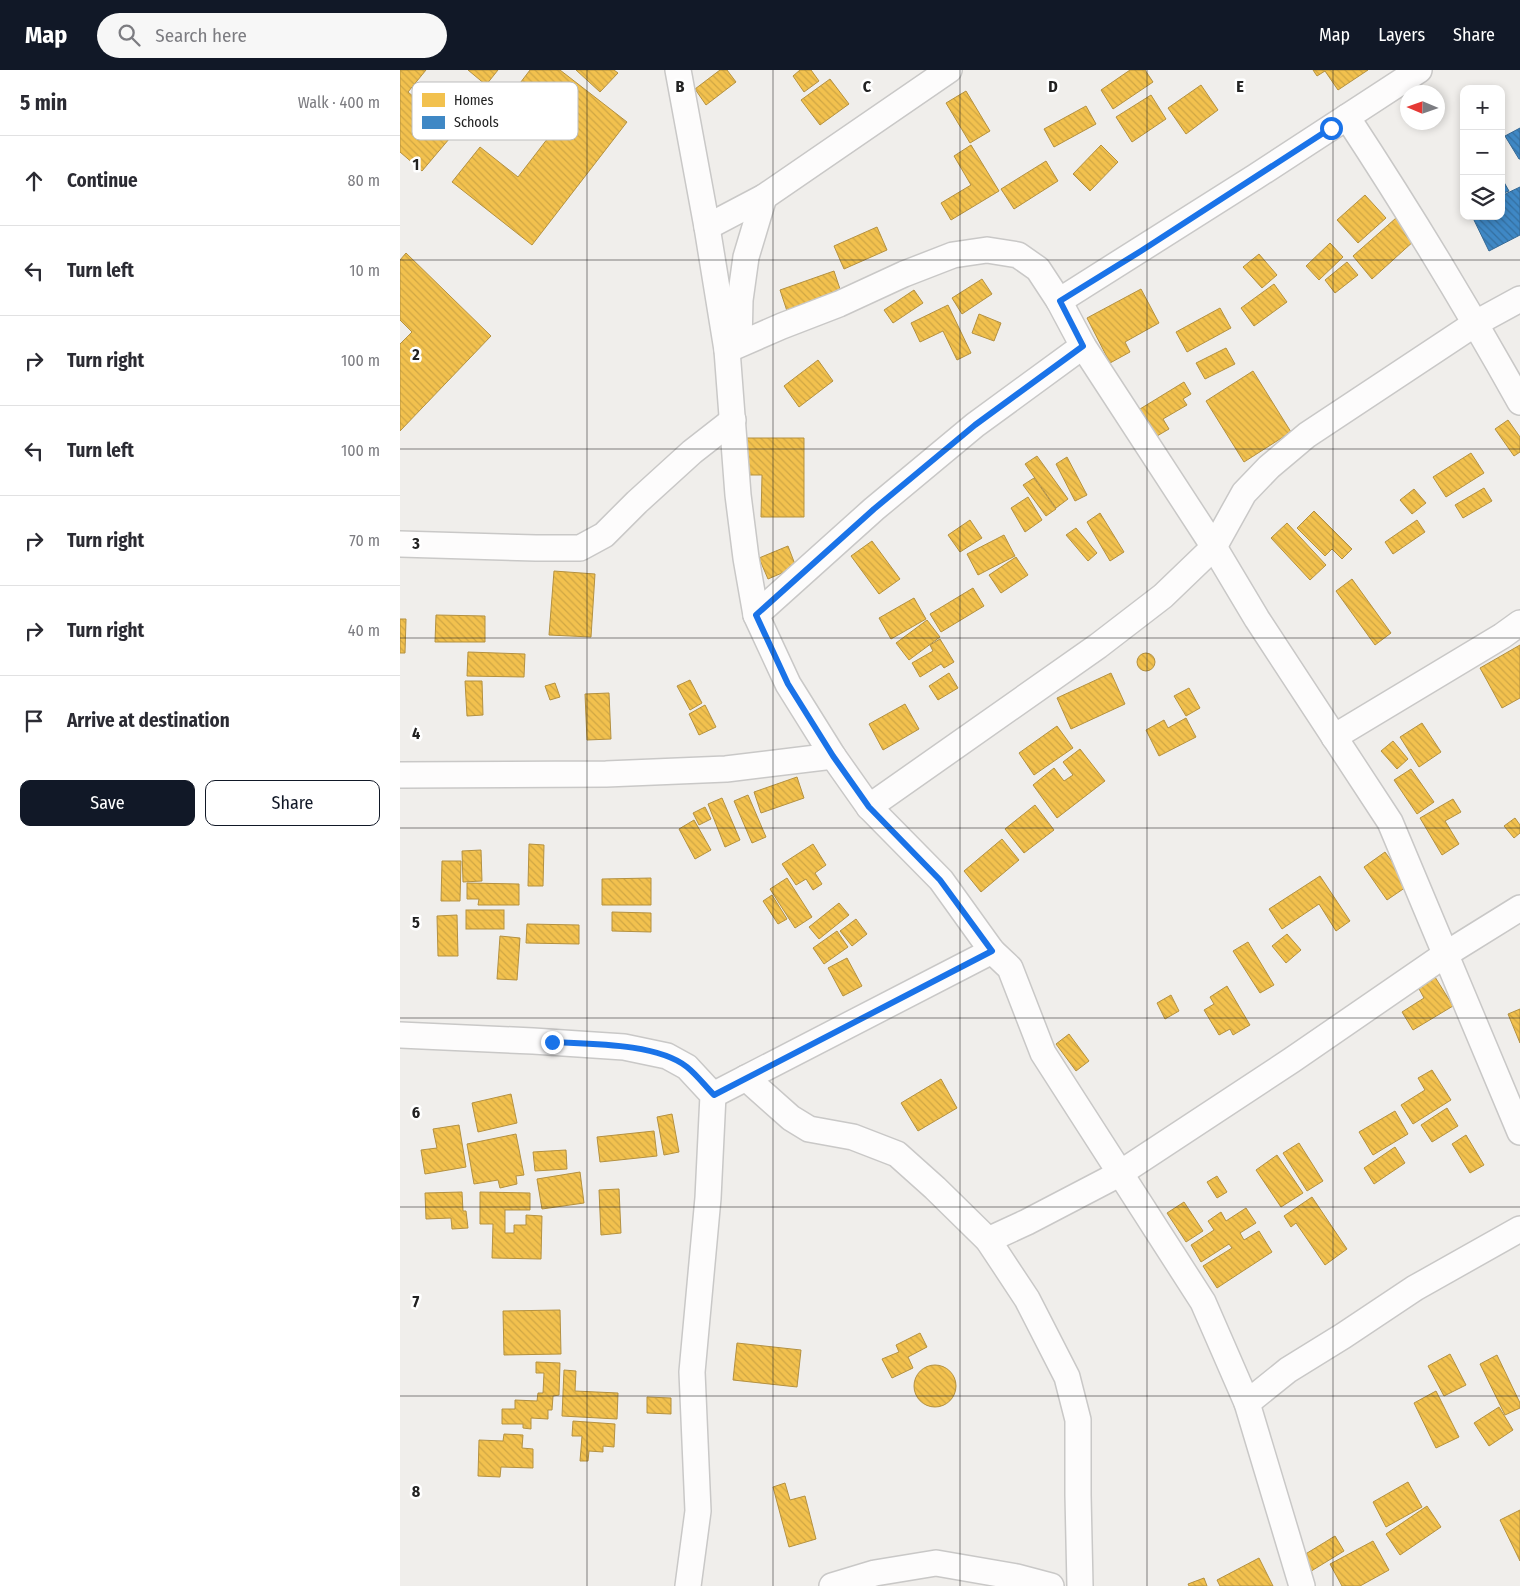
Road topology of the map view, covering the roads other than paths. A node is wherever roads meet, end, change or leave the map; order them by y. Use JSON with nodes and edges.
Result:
{"nodes":[{"id":1,"x":678,"y":70,"type":"edge"},
{"id":2,"x":949,"y":70,"type":"edge"},
{"id":3,"x":1418,"y":70,"type":"edge"},
{"id":4,"x":1346,"y":118,"type":"junction"},
{"id":5,"x":764,"y":197,"type":"junction"},
{"id":6,"x":707,"y":227,"type":"junction"},
{"id":7,"x":1520,"y":299,"type":"edge"},
{"id":8,"x":1060,"y":301,"type":"junction"},
{"id":9,"x":1476,"y":323,"type":"junction"},
{"id":10,"x":1083,"y":346,"type":"junction"},
{"id":11,"x":733,"y":347,"type":"junction"},
{"id":12,"x":1520,"y":402,"type":"edge"},
{"id":13,"x":733,"y":420,"type":"junction"},
{"id":14,"x":400,"y":544,"type":"edge"},
{"id":15,"x":1214,"y":547,"type":"junction"},
{"id":16,"x":756,"y":615,"type":"junction"},
{"id":17,"x":1520,"y":623,"type":"edge"},
{"id":18,"x":1334,"y":737,"type":"junction"},
{"id":19,"x":833,"y":756,"type":"junction"},
{"id":20,"x":400,"y":775,"type":"edge"},
{"id":21,"x":869,"y":807,"type":"junction"},
{"id":22,"x":1520,"y":908,"type":"edge"},
{"id":23,"x":992,"y":951,"type":"junction"},
{"id":24,"x":1446,"y":954,"type":"junction"},
{"id":25,"x":400,"y":1035,"type":"edge"},
{"id":26,"x":746,"y":1078,"type":"junction"},
{"id":27,"x":714,"y":1095,"type":"junction"},
{"id":28,"x":1520,"y":1132,"type":"edge"},
{"id":29,"x":1119,"y":1174,"type":"junction"},
{"id":30,"x":1520,"y":1229,"type":"edge"},
{"id":31,"x":988,"y":1240,"type":"junction"},
{"id":32,"x":1247,"y":1403,"type":"junction"},
{"id":33,"x":688,"y":1586,"type":"edge"},
{"id":34,"x":832,"y":1586,"type":"edge"},
{"id":35,"x":1051,"y":1586,"type":"edge"},
{"id":36,"x":1080,"y":1586,"type":"edge"},
{"id":37,"x":1302,"y":1586,"type":"edge"}],
"edges":[{"from":1,"to":6,"type":"street"},
{"from":2,"to":5,"type":"street"},
{"from":3,"to":4,"type":"street"},
{"from":4,"to":8,"type":"street"},
{"from":4,"to":9,"type":"street"},
{"from":5,"to":6,"type":"street"},
{"from":5,"to":11,"type":"street"},
{"from":6,"to":11,"type":"street"},
{"from":7,"to":9,"type":"street"},
{"from":8,"to":10,"type":"street"},
{"from":8,"to":11,"type":"street"},
{"from":9,"to":12,"type":"street"},
{"from":9,"to":15,"type":"street"},
{"from":10,"to":15,"type":"street"},
{"from":10,"to":16,"type":"street"},
{"from":11,"to":13,"type":"street"},
{"from":13,"to":14,"type":"street"},
{"from":13,"to":16,"type":"street"},
{"from":15,"to":18,"type":"street"},
{"from":15,"to":21,"type":"street"},
{"from":16,"to":19,"type":"street"},
{"from":17,"to":18,"type":"street"},
{"from":18,"to":24,"type":"street"},
{"from":19,"to":20,"type":"street"},
{"from":19,"to":21,"type":"street"},
{"from":21,"to":23,"type":"street"},
{"from":22,"to":24,"type":"street"},
{"from":23,"to":26,"type":"street"},
{"from":23,"to":29,"type":"street"},
{"from":24,"to":28,"type":"street"},
{"from":24,"to":29,"type":"street"},
{"from":25,"to":27,"type":"street"},
{"from":26,"to":27,"type":"street"},
{"from":26,"to":31,"type":"street"},
{"from":27,"to":33,"type":"street"},
{"from":29,"to":31,"type":"street"},
{"from":29,"to":32,"type":"street"},
{"from":30,"to":32,"type":"street"},
{"from":31,"to":36,"type":"street"},
{"from":32,"to":37,"type":"street"},
{"from":34,"to":35,"type":"street"}]}
